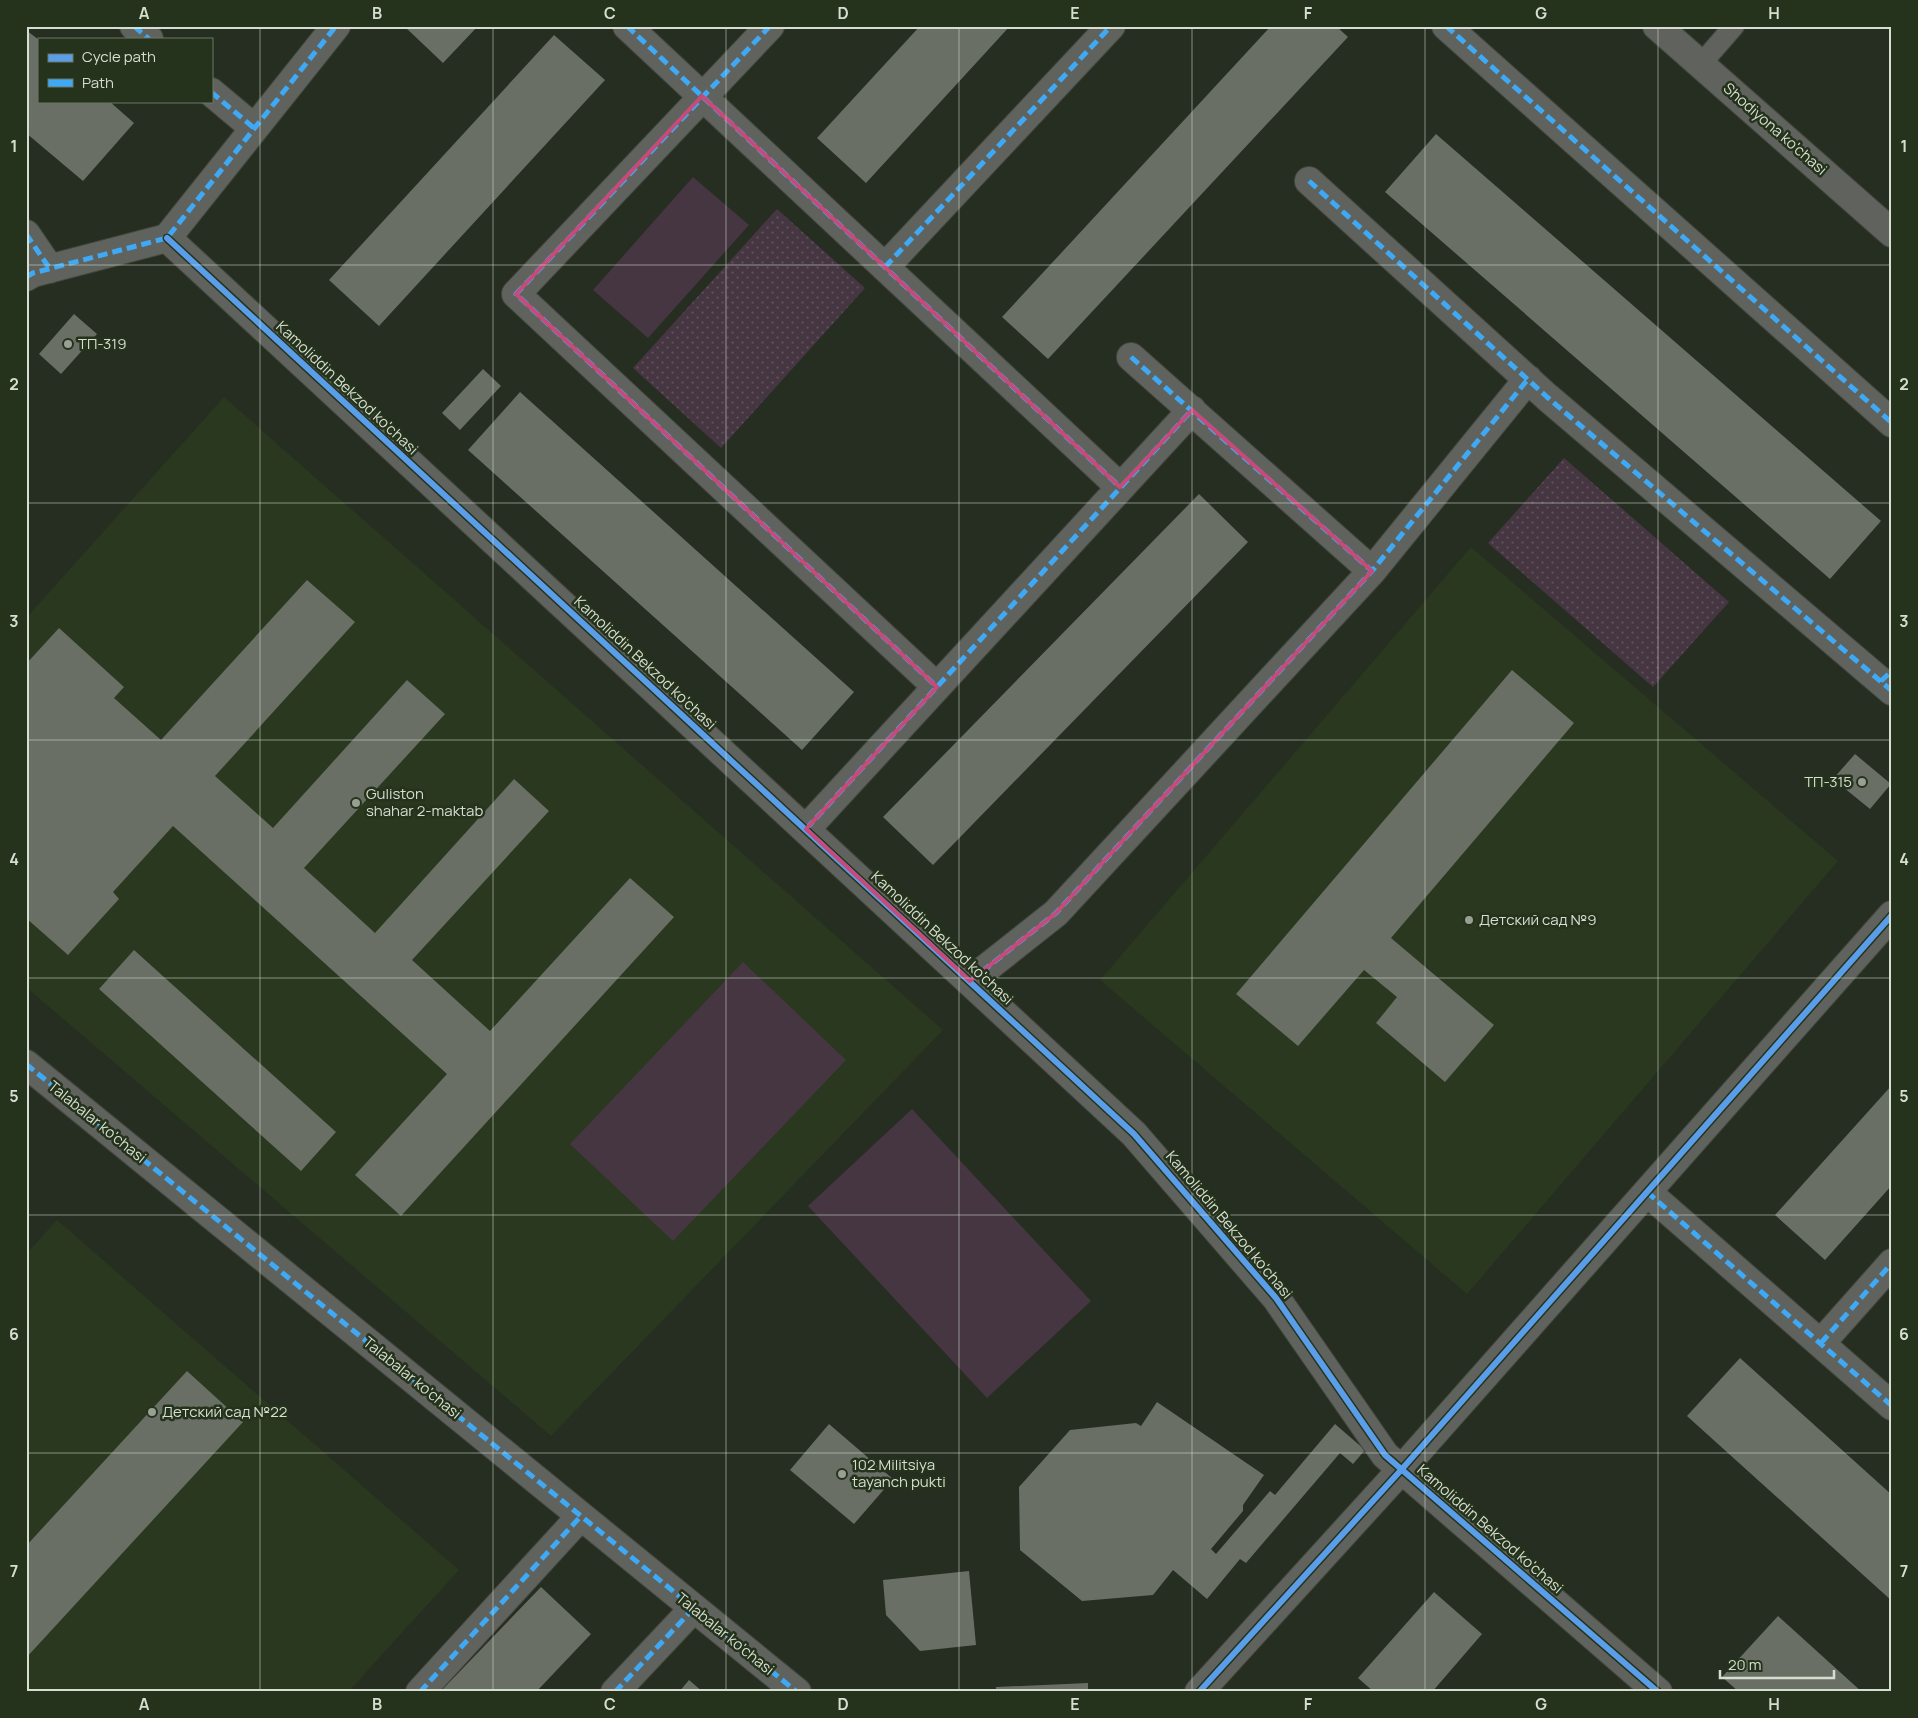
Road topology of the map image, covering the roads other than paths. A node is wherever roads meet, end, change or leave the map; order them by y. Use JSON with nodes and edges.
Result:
{"nodes":[{"id":1,"x":134,"y":26,"type":"edge"},
{"id":2,"x":336,"y":26,"type":"edge"},
{"id":3,"x":628,"y":26,"type":"edge"},
{"id":4,"x":770,"y":26,"type":"edge"},
{"id":5,"x":1111,"y":26,"type":"edge"},
{"id":6,"x":1446,"y":26,"type":"edge"},
{"id":7,"x":1657,"y":26,"type":"edge"},
{"id":8,"x":1734,"y":26,"type":"edge"},
{"id":9,"x":148,"y":38,"type":"edge"},
{"id":10,"x":1701,"y":64,"type":"junction"},
{"id":11,"x":212,"y":93,"type":"edge"},
{"id":12,"x":702,"y":96,"type":"junction"},
{"id":13,"x":254,"y":128,"type":"junction"},
{"id":14,"x":1309,"y":181,"type":"dead end"},
{"id":15,"x":1892,"y":233,"type":"edge"},
{"id":16,"x":26,"y":234,"type":"edge"},
{"id":17,"x":168,"y":238,"type":"junction"},
{"id":18,"x":885,"y":267,"type":"junction"},
{"id":19,"x":38,"y":273,"type":"edge"},
{"id":20,"x":1131,"y":357,"type":"dead end"},
{"id":21,"x":1528,"y":379,"type":"junction"},
{"id":22,"x":1192,"y":410,"type":"junction"},
{"id":23,"x":1892,"y":423,"type":"edge"},
{"id":24,"x":1120,"y":487,"type":"junction"},
{"id":25,"x":1372,"y":571,"type":"junction"},
{"id":26,"x":1888,"y":681,"type":"edge"},
{"id":27,"x":937,"y":687,"type":"junction"},
{"id":28,"x":806,"y":829,"type":"junction"},
{"id":29,"x":1892,"y":915,"type":"edge"},
{"id":30,"x":970,"y":981,"type":"junction"},
{"id":31,"x":26,"y":1064,"type":"edge"},
{"id":32,"x":1647,"y":1192,"type":"junction"},
{"id":33,"x":1892,"y":1262,"type":"edge"},
{"id":34,"x":1821,"y":1343,"type":"junction"},
{"id":35,"x":1892,"y":1406,"type":"edge"},
{"id":36,"x":1402,"y":1469,"type":"junction"},
{"id":37,"x":582,"y":1516,"type":"junction"},
{"id":38,"x":694,"y":1608,"type":"junction"},
{"id":39,"x":420,"y":1692,"type":"edge"},
{"id":40,"x":615,"y":1692,"type":"edge"},
{"id":41,"x":797,"y":1692,"type":"edge"},
{"id":42,"x":1199,"y":1692,"type":"edge"},
{"id":43,"x":1658,"y":1692,"type":"edge"}],
"edges":[{"from":1,"to":9,"type":"street"},
{"from":2,"to":13,"type":"street"},
{"from":3,"to":12,"type":"street"},
{"from":4,"to":12,"type":"street"},
{"from":5,"to":18,"type":"street"},
{"from":6,"to":23,"type":"street"},
{"from":7,"to":10,"type":"street","name":"Shodiyona ko'chasi"},
{"from":8,"to":10,"type":"lane"},
{"from":10,"to":15,"type":"street","name":"Shodiyona ko'chasi"},
{"from":11,"to":13,"type":"street"},
{"from":12,"to":18,"type":"street"},
{"from":12,"to":27,"type":"street"},
{"from":13,"to":17,"type":"street"},
{"from":14,"to":21,"type":"street"},
{"from":16,"to":19,"type":"street"},
{"from":17,"to":19,"type":"street"},
{"from":17,"to":28,"type":"street","name":"Kamoliddin Bekzod ko'chasi"},
{"from":18,"to":24,"type":"street"},
{"from":20,"to":22,"type":"street"},
{"from":21,"to":25,"type":"street"},
{"from":21,"to":26,"type":"street"},
{"from":22,"to":24,"type":"street"},
{"from":22,"to":25,"type":"street"},
{"from":24,"to":27,"type":"street"},
{"from":25,"to":30,"type":"street"},
{"from":27,"to":28,"type":"street"},
{"from":28,"to":30,"type":"street","name":"Kamoliddin Bekzod ko'chasi"},
{"from":29,"to":32,"type":"street"},
{"from":30,"to":36,"type":"street","name":"Kamoliddin Bekzod ko'chasi"},
{"from":31,"to":37,"type":"street","name":"Talabalar ko'chasi"},
{"from":32,"to":34,"type":"street"},
{"from":32,"to":36,"type":"street"},
{"from":33,"to":34,"type":"street"},
{"from":34,"to":35,"type":"street"},
{"from":36,"to":42,"type":"street"},
{"from":36,"to":43,"type":"street","name":"Kamoliddin Bekzod ko'chasi"},
{"from":37,"to":38,"type":"street","name":"Talabalar ko'chasi"},
{"from":37,"to":39,"type":"street"},
{"from":38,"to":40,"type":"street"},
{"from":38,"to":41,"type":"street","name":"Talabalar ko'chasi"}]}
